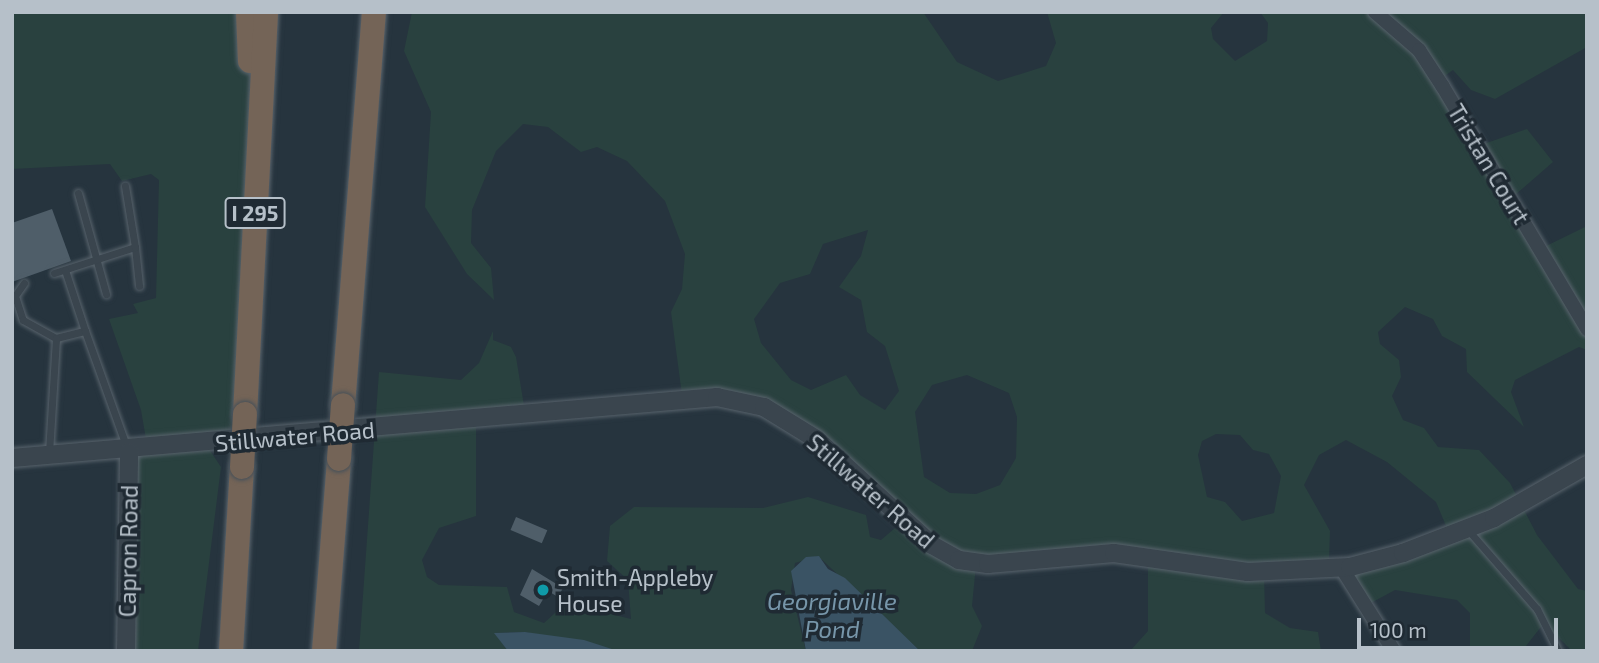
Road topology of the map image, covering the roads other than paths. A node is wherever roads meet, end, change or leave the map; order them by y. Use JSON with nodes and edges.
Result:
{"nodes":[{"id":1,"x":248,"y":12,"type":"edge"},
{"id":2,"x":266,"y":12,"type":"edge"},
{"id":3,"x":374,"y":12,"type":"edge"},
{"id":4,"x":1375,"y":12,"type":"edge"},
{"id":5,"x":125,"y":186,"type":"dead end"},
{"id":6,"x":78,"y":193,"type":"dead end"},
{"id":7,"x":254,"y":231,"type":"junction"},
{"id":8,"x":135,"y":247,"type":"junction"},
{"id":9,"x":99,"y":258,"type":"junction"},
{"id":10,"x":65,"y":270,"type":"junction"},
{"id":11,"x":54,"y":273,"type":"dead end"},
{"id":12,"x":24,"y":283,"type":"dead end"},
{"id":13,"x":139,"y":286,"type":"dead end"},
{"id":14,"x":106,"y":294,"type":"dead end"},
{"id":15,"x":1587,"y":329,"type":"edge"},
{"id":16,"x":85,"y":331,"type":"junction"},
{"id":17,"x":56,"y":338,"type":"junction"},
{"id":18,"x":129,"y":452,"type":"junction"},
{"id":19,"x":49,"y":456,"type":"junction"},
{"id":20,"x":12,"y":458,"type":"edge"},
{"id":21,"x":1587,"y":464,"type":"edge"},
{"id":22,"x":1467,"y":530,"type":"junction"},
{"id":23,"x":1341,"y":567,"type":"junction"},
{"id":24,"x":126,"y":651,"type":"edge"},
{"id":25,"x":232,"y":651,"type":"edge"},
{"id":26,"x":324,"y":651,"type":"edge"},
{"id":27,"x":1394,"y":651,"type":"edge"},
{"id":28,"x":1558,"y":651,"type":"edge"}],
"edges":[{"from":1,"to":7,"type":"highway"},
{"from":2,"to":7,"type":"highway","number":"I 295"},
{"from":3,"to":26,"type":"highway","bridge":true},
{"from":4,"to":15,"type":"street","name":"Tristan Court"},
{"from":5,"to":8,"type":"lane"},
{"from":6,"to":9,"type":"lane"},
{"from":7,"to":25,"type":"highway","number":"I 295","bridge":true},
{"from":8,"to":9,"type":"lane"},
{"from":8,"to":13,"type":"lane"},
{"from":9,"to":10,"type":"lane"},
{"from":9,"to":14,"type":"lane"},
{"from":10,"to":11,"type":"lane"},
{"from":10,"to":16,"type":"lane"},
{"from":12,"to":17,"type":"lane"},
{"from":16,"to":17,"type":"lane"},
{"from":16,"to":18,"type":"lane"},
{"from":17,"to":19,"type":"lane"},
{"from":18,"to":19,"type":"street","name":"Stillwater Road"},
{"from":18,"to":23,"type":"street","name":"Stillwater Road"},
{"from":18,"to":24,"type":"street","name":"Capron Road"},
{"from":19,"to":20,"type":"street","name":"Stillwater Road"},
{"from":21,"to":22,"type":"street","name":"Stillwater Road"},
{"from":22,"to":23,"type":"street","name":"Stillwater Road"},
{"from":22,"to":28,"type":"lane"},
{"from":23,"to":27,"type":"street"}]}
